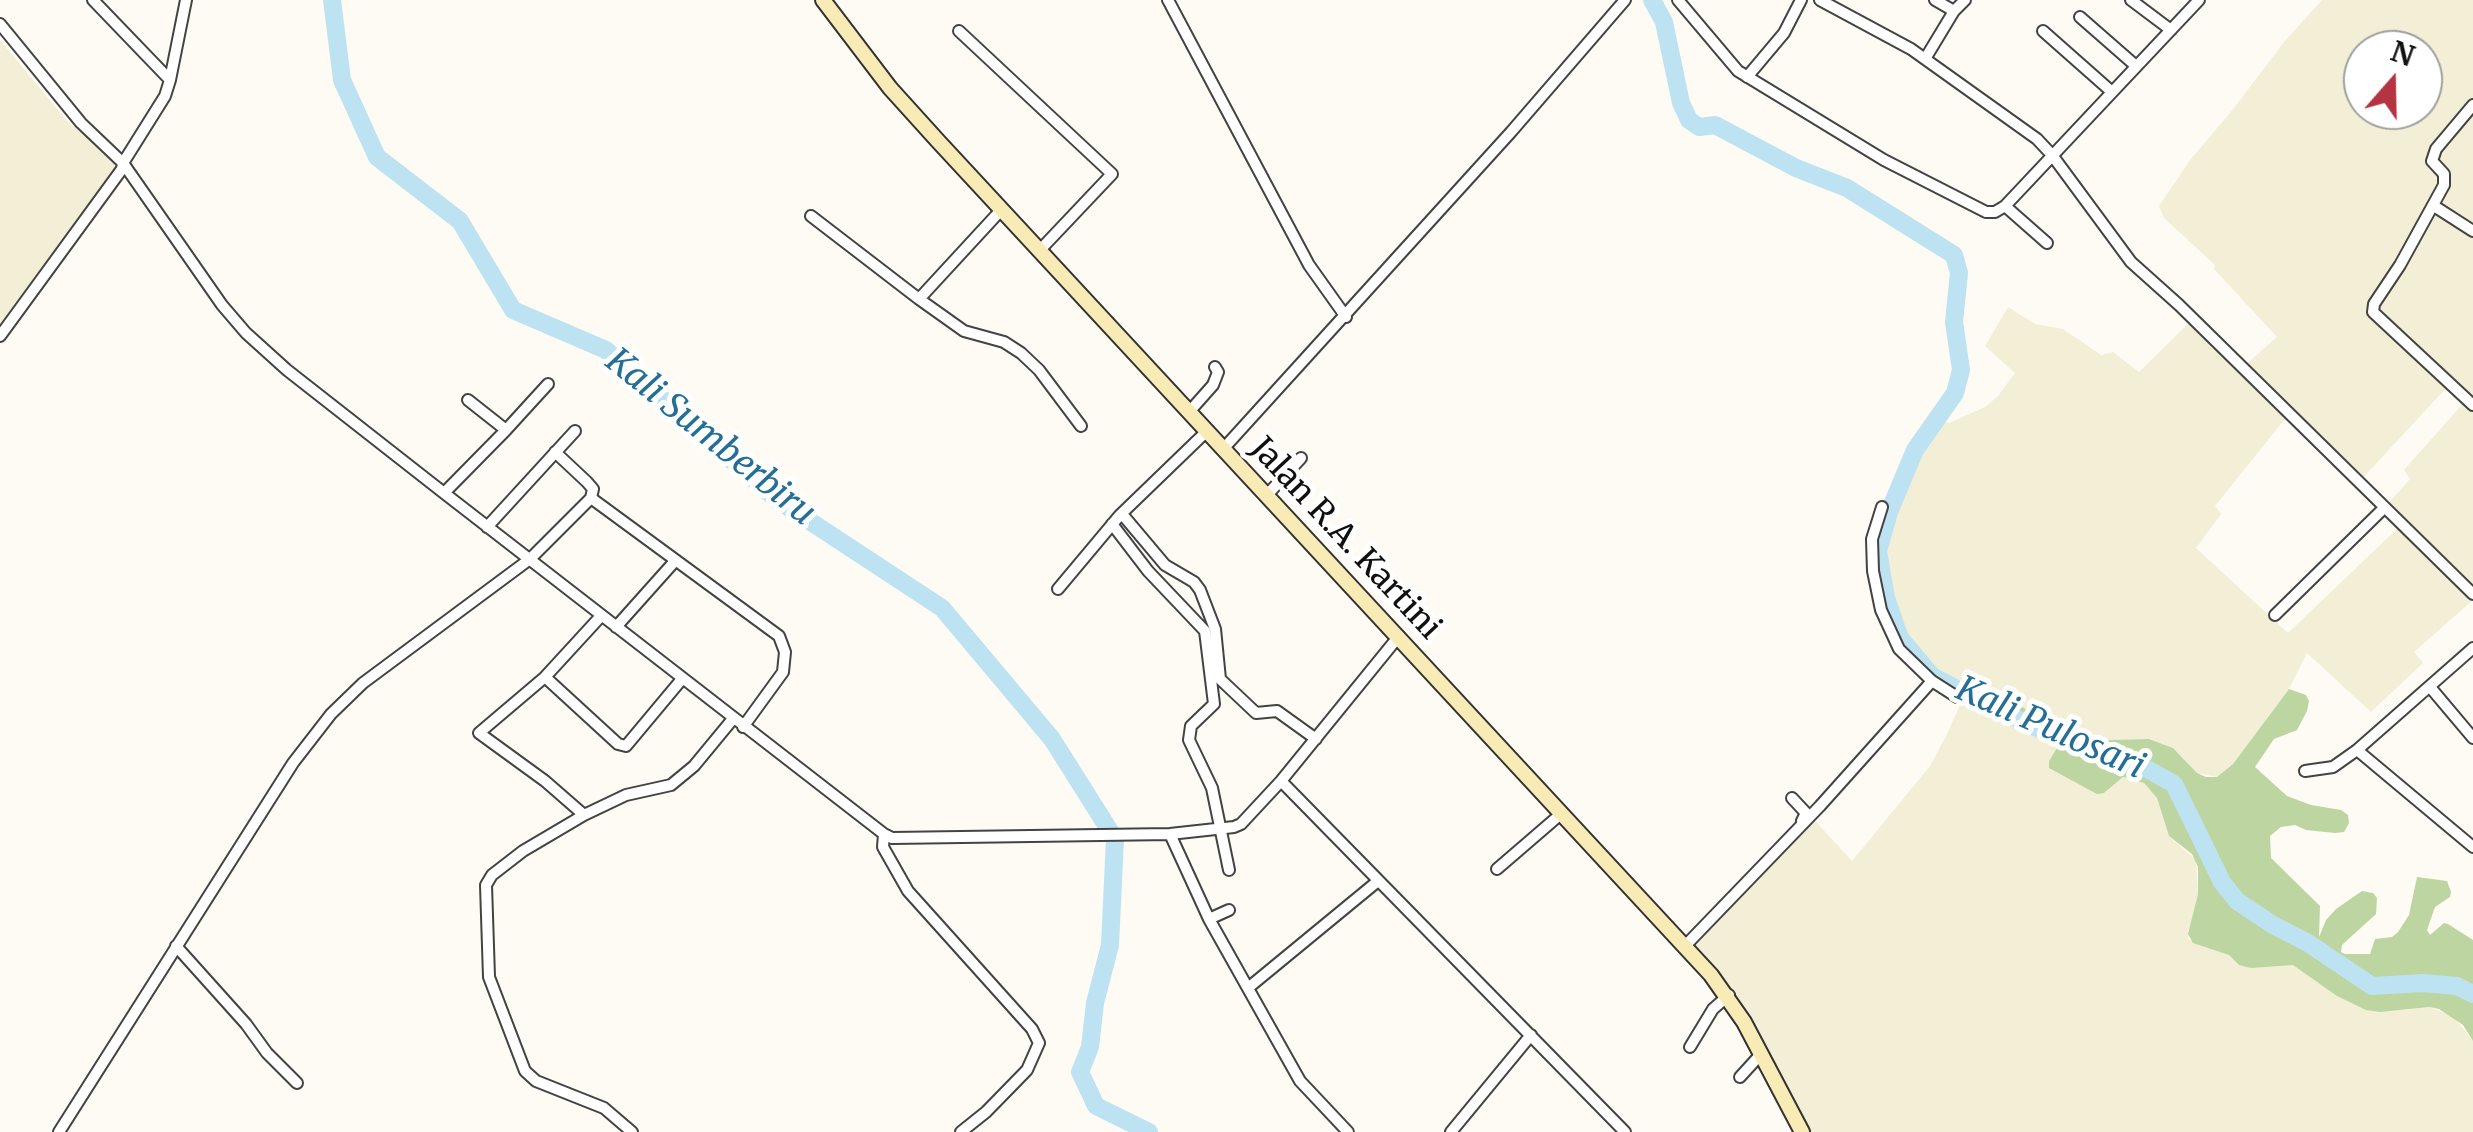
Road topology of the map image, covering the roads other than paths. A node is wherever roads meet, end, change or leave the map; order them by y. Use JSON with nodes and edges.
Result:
{"nodes":[{"id":1,"x":94,"y":0,"type":"edge"},
{"id":2,"x":186,"y":0,"type":"edge"},
{"id":3,"x":823,"y":0,"type":"edge"},
{"id":4,"x":1168,"y":0,"type":"edge"},
{"id":5,"x":1625,"y":0,"type":"edge"},
{"id":6,"x":1678,"y":0,"type":"edge"},
{"id":7,"x":1800,"y":0,"type":"edge"},
{"id":8,"x":1820,"y":0,"type":"edge"},
{"id":9,"x":1935,"y":0,"type":"edge"},
{"id":10,"x":1965,"y":0,"type":"edge"},
{"id":11,"x":2131,"y":0,"type":"edge"},
{"id":12,"x":2199,"y":0,"type":"edge"},
{"id":13,"x":1954,"y":12,"type":"junction"},
{"id":14,"x":2080,"y":17,"type":"dead end"},
{"id":15,"x":0,"y":24,"type":"edge"},
{"id":16,"x":959,"y":30,"type":"dead end"},
{"id":17,"x":2042,"y":30,"type":"dead end"},
{"id":18,"x":2170,"y":30,"type":"junction"},
{"id":19,"x":1925,"y":59,"type":"junction"},
{"id":20,"x":2136,"y":66,"type":"junction"},
{"id":21,"x":1747,"y":77,"type":"junction"},
{"id":22,"x":170,"y":80,"type":"junction"},
{"id":23,"x":2112,"y":92,"type":"junction"},
{"id":24,"x":2473,"y":106,"type":"edge"},
{"id":25,"x":2052,"y":154,"type":"junction"},
{"id":26,"x":123,"y":163,"type":"junction"},
{"id":27,"x":2005,"y":206,"type":"junction"},
{"id":28,"x":2434,"y":206,"type":"junction"},
{"id":29,"x":1002,"y":209,"type":"junction"},
{"id":30,"x":811,"y":216,"type":"dead end"},
{"id":31,"x":2473,"y":231,"type":"edge"},
{"id":32,"x":2048,"y":243,"type":"dead end"},
{"id":33,"x":1040,"y":250,"type":"junction"},
{"id":34,"x":920,"y":299,"type":"junction"},
{"id":35,"x":1346,"y":317,"type":"junction"},
{"id":36,"x":0,"y":336,"type":"edge"},
{"id":37,"x":1215,"y":367,"type":"dead end"},
{"id":38,"x":548,"y":384,"type":"dead end"},
{"id":39,"x":468,"y":400,"type":"dead end"},
{"id":40,"x":2473,"y":404,"type":"edge"},
{"id":41,"x":1189,"y":412,"type":"junction"},
{"id":42,"x":1081,"y":426,"type":"dead end"},
{"id":43,"x":506,"y":430,"type":"junction"},
{"id":44,"x":575,"y":431,"type":"dead end"},
{"id":45,"x":1208,"y":431,"type":"junction"},
{"id":46,"x":1224,"y":448,"type":"junction"},
{"id":47,"x":556,"y":452,"type":"junction"},
{"id":48,"x":1300,"y":458,"type":"dead end"},
{"id":49,"x":444,"y":493,"type":"junction"},
{"id":50,"x":1266,"y":495,"type":"junction"},
{"id":51,"x":591,"y":498,"type":"junction"},
{"id":52,"x":1882,"y":507,"type":"dead end"},
{"id":53,"x":2384,"y":508,"type":"junction"},
{"id":54,"x":1118,"y":519,"type":"junction"},
{"id":55,"x":487,"y":527,"type":"junction"},
{"id":56,"x":530,"y":560,"type":"junction"},
{"id":57,"x":675,"y":560,"type":"junction"},
{"id":58,"x":1058,"y":589,"type":"dead end"},
{"id":59,"x":2473,"y":594,"type":"edge"},
{"id":60,"x":2275,"y":615,"type":"dead end"},
{"id":61,"x":601,"y":616,"type":"junction"},
{"id":62,"x":616,"y":627,"type":"junction"},
{"id":63,"x":1210,"y":630,"type":"junction"},
{"id":64,"x":1398,"y":636,"type":"junction"},
{"id":65,"x":2473,"y":648,"type":"edge"},
{"id":66,"x":546,"y":677,"type":"junction"},
{"id":67,"x":682,"y":679,"type":"junction"},
{"id":68,"x":1932,"y":681,"type":"junction"},
{"id":69,"x":2430,"y":687,"type":"junction"},
{"id":70,"x":1957,"y":696,"type":"dead end"},
{"id":71,"x":732,"y":720,"type":"junction"},
{"id":72,"x":743,"y":727,"type":"junction"},
{"id":73,"x":2473,"y":738,"type":"edge"},
{"id":74,"x":1316,"y":739,"type":"junction"},
{"id":75,"x":2357,"y":750,"type":"junction"},
{"id":76,"x":2305,"y":770,"type":"dead end"},
{"id":77,"x":1282,"y":781,"type":"junction"},
{"id":78,"x":1792,"y":798,"type":"dead end"},
{"id":79,"x":1562,"y":813,"type":"junction"},
{"id":80,"x":584,"y":815,"type":"junction"},
{"id":81,"x":1224,"y":829,"type":"junction"},
{"id":82,"x":884,"y":834,"type":"junction"},
{"id":83,"x":1170,"y":834,"type":"junction"},
{"id":84,"x":2473,"y":847,"type":"edge"},
{"id":85,"x":1498,"y":869,"type":"dead end"},
{"id":86,"x":1228,"y":870,"type":"dead end"},
{"id":87,"x":1378,"y":881,"type":"junction"},
{"id":88,"x":1229,"y":910,"type":"dead end"},
{"id":89,"x":1212,"y":918,"type":"junction"},
{"id":90,"x":1684,"y":945,"type":"junction"},
{"id":91,"x":176,"y":946,"type":"junction"},
{"id":92,"x":1248,"y":988,"type":"junction"},
{"id":93,"x":1729,"y":995,"type":"junction"},
{"id":94,"x":1531,"y":1035,"type":"junction"},
{"id":95,"x":1690,"y":1047,"type":"dead end"},
{"id":96,"x":1761,"y":1054,"type":"junction"},
{"id":97,"x":1740,"y":1077,"type":"dead end"},
{"id":98,"x":297,"y":1083,"type":"dead end"},
{"id":99,"x":59,"y":1132,"type":"edge"},
{"id":100,"x":632,"y":1132,"type":"edge"},
{"id":101,"x":961,"y":1132,"type":"edge"},
{"id":102,"x":1348,"y":1132,"type":"edge"},
{"id":103,"x":1452,"y":1132,"type":"edge"},
{"id":104,"x":1625,"y":1132,"type":"edge"},
{"id":105,"x":1802,"y":1132,"type":"edge"}],
"edges":[{"from":1,"to":22,"type":"street"},
{"from":2,"to":22,"type":"street"},
{"from":3,"to":29,"type":"main road","name":"Jalan R.A. Kartini"},
{"from":4,"to":35,"type":"street"},
{"from":5,"to":35,"type":"street"},
{"from":6,"to":21,"type":"street"},
{"from":7,"to":21,"type":"street"},
{"from":8,"to":19,"type":"street"},
{"from":9,"to":13,"type":"street"},
{"from":10,"to":13,"type":"street"},
{"from":11,"to":18,"type":"street"},
{"from":12,"to":18,"type":"street"},
{"from":13,"to":19,"type":"street"},
{"from":14,"to":20,"type":"street"},
{"from":15,"to":26,"type":"street"},
{"from":16,"to":33,"type":"street"},
{"from":17,"to":23,"type":"street"},
{"from":18,"to":20,"type":"street"},
{"from":19,"to":25,"type":"street"},
{"from":20,"to":23,"type":"street"},
{"from":21,"to":27,"type":"street"},
{"from":22,"to":26,"type":"street"},
{"from":23,"to":25,"type":"street"},
{"from":24,"to":28,"type":"street"},
{"from":25,"to":27,"type":"street"},
{"from":25,"to":53,"type":"street"},
{"from":26,"to":36,"type":"street"},
{"from":26,"to":49,"type":"street"},
{"from":27,"to":32,"type":"street"},
{"from":28,"to":31,"type":"street"},
{"from":28,"to":40,"type":"street"},
{"from":29,"to":33,"type":"main road","name":"Jalan R.A. Kartini"},
{"from":29,"to":34,"type":"street"},
{"from":30,"to":34,"type":"street"},
{"from":33,"to":41,"type":"main road","name":"Jalan R.A. Kartini"},
{"from":34,"to":42,"type":"street"},
{"from":35,"to":46,"type":"street"},
{"from":37,"to":41,"type":"street"},
{"from":38,"to":43,"type":"street"},
{"from":39,"to":43,"type":"street"},
{"from":41,"to":45,"type":"main road","name":"Jalan R.A. Kartini"},
{"from":43,"to":49,"type":"street"},
{"from":44,"to":47,"type":"street"},
{"from":45,"to":46,"type":"main road","name":"Jalan R.A. Kartini"},
{"from":45,"to":54,"type":"street"},
{"from":46,"to":50,"type":"main road","name":"Jalan R.A. Kartini"},
{"from":47,"to":51,"type":"street"},
{"from":47,"to":55,"type":"street"},
{"from":48,"to":50,"type":"street"},
{"from":49,"to":55,"type":"street"},
{"from":50,"to":64,"type":"main road","name":"Jalan R.A. Kartini"},
{"from":51,"to":56,"type":"street"},
{"from":51,"to":57,"type":"street"},
{"from":52,"to":68,"type":"street"},
{"from":53,"to":59,"type":"street"},
{"from":53,"to":60,"type":"street"},
{"from":54,"to":58,"type":"street"},
{"from":54,"to":63,"type":"street"},
{"from":54,"to":63,"type":"street"},
{"from":55,"to":56,"type":"street"},
{"from":56,"to":61,"type":"street"},
{"from":56,"to":91,"type":"street"},
{"from":57,"to":62,"type":"street"},
{"from":57,"to":72,"type":"street"},
{"from":61,"to":62,"type":"street"},
{"from":61,"to":66,"type":"street"},
{"from":62,"to":67,"type":"street"},
{"from":63,"to":74,"type":"street"},
{"from":63,"to":81,"type":"street"},
{"from":64,"to":74,"type":"street"},
{"from":64,"to":79,"type":"main road","name":"Jalan R.A. Kartini"},
{"from":65,"to":69,"type":"street"},
{"from":66,"to":67,"type":"street"},
{"from":66,"to":80,"type":"street"},
{"from":67,"to":71,"type":"street"},
{"from":68,"to":70,"type":"street"},
{"from":68,"to":90,"type":"street"},
{"from":69,"to":73,"type":"street"},
{"from":69,"to":75,"type":"street"},
{"from":71,"to":72,"type":"street"},
{"from":71,"to":80,"type":"street"},
{"from":72,"to":82,"type":"street"},
{"from":74,"to":77,"type":"street"},
{"from":75,"to":76,"type":"street"},
{"from":75,"to":84,"type":"street"},
{"from":77,"to":81,"type":"street"},
{"from":77,"to":87,"type":"street"},
{"from":78,"to":90,"type":"street"},
{"from":79,"to":85,"type":"street"},
{"from":79,"to":90,"type":"main road","name":"Jalan R.A. Kartini"},
{"from":80,"to":100,"type":"street"},
{"from":81,"to":83,"type":"street"},
{"from":81,"to":86,"type":"street"},
{"from":82,"to":83,"type":"street"},
{"from":82,"to":101,"type":"street"},
{"from":83,"to":89,"type":"street"},
{"from":87,"to":92,"type":"street"},
{"from":87,"to":94,"type":"street"},
{"from":88,"to":89,"type":"street"},
{"from":89,"to":92,"type":"street"},
{"from":90,"to":93,"type":"main road","name":"Jalan R.A. Kartini"},
{"from":91,"to":98,"type":"street"},
{"from":91,"to":99,"type":"street"},
{"from":92,"to":102,"type":"street"},
{"from":93,"to":95,"type":"street"},
{"from":93,"to":96,"type":"main road","name":"Jalan R.A. Kartini"},
{"from":94,"to":103,"type":"street"},
{"from":94,"to":104,"type":"street"},
{"from":96,"to":97,"type":"street"},
{"from":96,"to":105,"type":"main road","name":"Jalan R.A. Kartini"}]}
